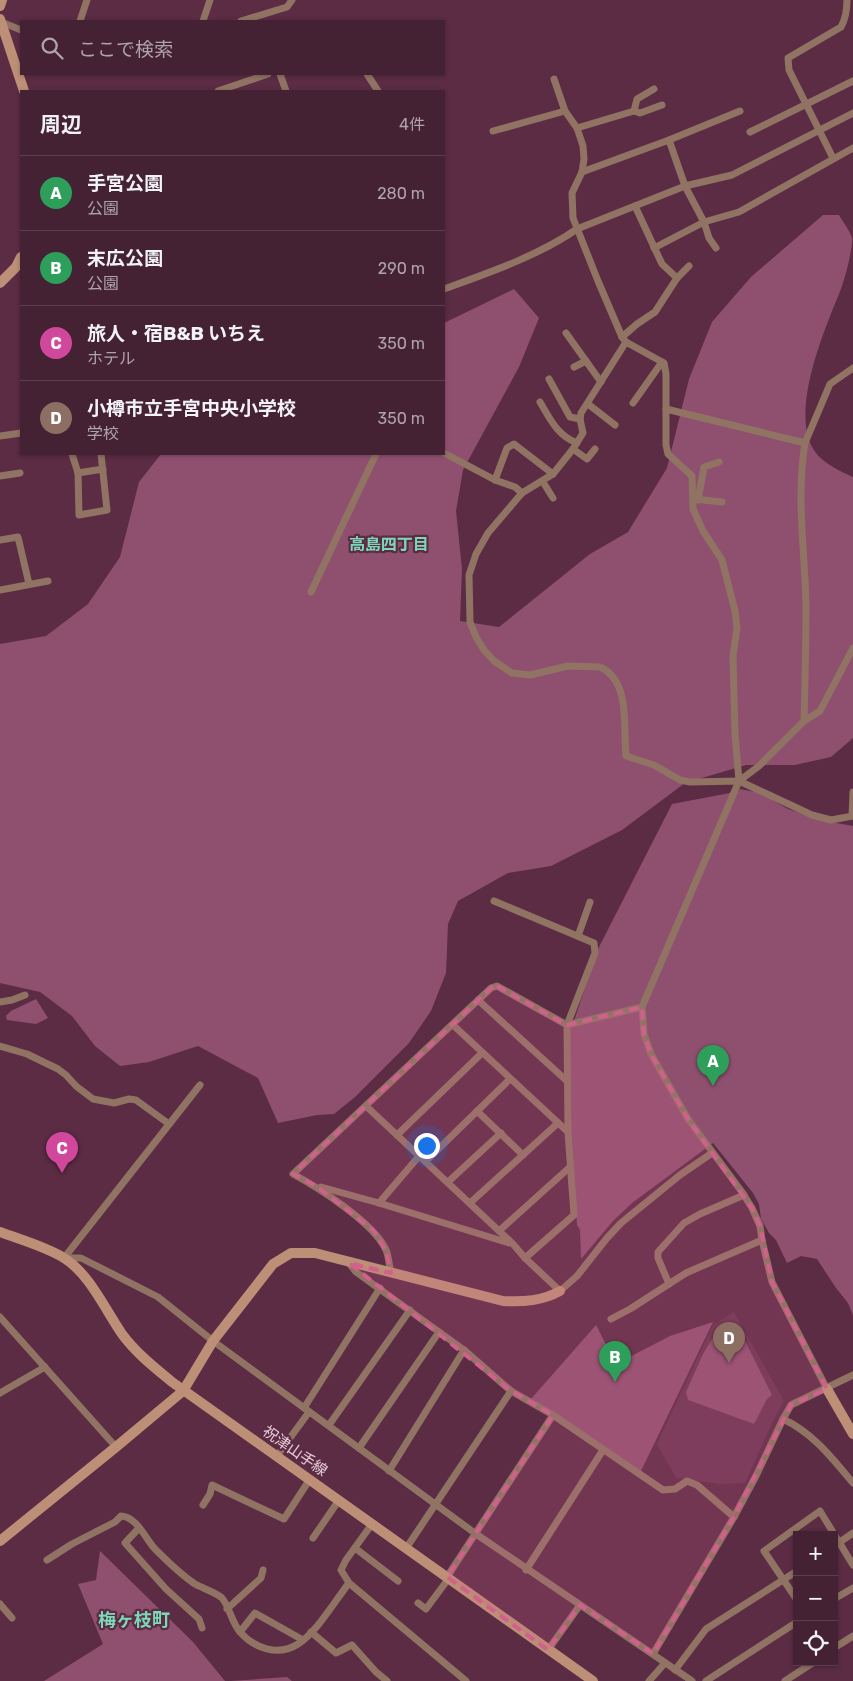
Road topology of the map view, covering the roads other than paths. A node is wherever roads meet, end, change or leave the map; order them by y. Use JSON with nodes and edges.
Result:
{"nodes":[{"id":1,"x":2,"y":0,"type":"edge"},
{"id":2,"x":87,"y":0,"type":"edge"},
{"id":3,"x":210,"y":0,"type":"edge"},
{"id":4,"x":292,"y":0,"type":"edge"},
{"id":5,"x":847,"y":0,"type":"edge"},
{"id":6,"x":0,"y":6,"type":"edge"},
{"id":7,"x":80,"y":20,"type":"edge"},
{"id":8,"x":203,"y":20,"type":"edge"},
{"id":9,"x":244,"y":20,"type":"edge"},
{"id":10,"x":0,"y":21,"type":"edge"},
{"id":11,"x":20,"y":30,"type":"edge"},
{"id":12,"x":265,"y":75,"type":"edge"},
{"id":13,"x":280,"y":75,"type":"edge"},
{"id":14,"x":368,"y":75,"type":"edge"},
{"id":15,"x":554,"y":79,"type":"dead end"},
{"id":16,"x":853,"y":80,"type":"edge"},
{"id":17,"x":654,"y":89,"type":"dead end"},
{"id":18,"x":24,"y":90,"type":"edge"},
{"id":19,"x":221,"y":90,"type":"edge"},
{"id":20,"x":286,"y":90,"type":"edge"},
{"id":21,"x":377,"y":90,"type":"edge"},
{"id":22,"x":806,"y":104,"type":"junction"},
{"id":23,"x":662,"y":105,"type":"dead end"},
{"id":24,"x":565,"y":111,"type":"junction"},
{"id":25,"x":634,"y":111,"type":"junction"},
{"id":26,"x":740,"y":111,"type":"dead end"},
{"id":27,"x":853,"y":113,"type":"edge"},
{"id":28,"x":577,"y":128,"type":"junction"},
{"id":29,"x":819,"y":130,"type":"junction"},
{"id":30,"x":493,"y":131,"type":"dead end"},
{"id":31,"x":750,"y":132,"type":"dead end"},
{"id":32,"x":669,"y":140,"type":"junction"},
{"id":33,"x":853,"y":148,"type":"edge"},
{"id":34,"x":833,"y":158,"type":"junction"},
{"id":35,"x":582,"y":172,"type":"junction"},
{"id":36,"x":685,"y":186,"type":"junction"},
{"id":37,"x":635,"y":206,"type":"junction"},
{"id":38,"x":704,"y":222,"type":"junction"},
{"id":39,"x":577,"y":229,"type":"junction"},
{"id":40,"x":654,"y":248,"type":"junction"},
{"id":41,"x":716,"y":248,"type":"dead end"},
{"id":42,"x":20,"y":259,"type":"edge"},
{"id":43,"x":689,"y":266,"type":"dead end"},
{"id":44,"x":677,"y":278,"type":"junction"},
{"id":45,"x":0,"y":283,"type":"edge"},
{"id":46,"x":445,"y":289,"type":"edge"},
{"id":47,"x":566,"y":333,"type":"dead end"},
{"id":48,"x":624,"y":340,"type":"junction"},
{"id":49,"x":586,"y":361,"type":"junction"},
{"id":50,"x":662,"y":362,"type":"junction"},
{"id":51,"x":574,"y":366,"type":"dead end"},
{"id":52,"x":853,"y":368,"type":"edge"},
{"id":53,"x":549,"y":379,"type":"dead end"},
{"id":54,"x":601,"y":382,"type":"junction"},
{"id":55,"x":540,"y":402,"type":"dead end"},
{"id":56,"x":634,"y":403,"type":"dead end"},
{"id":57,"x":588,"y":404,"type":"junction"},
{"id":58,"x":666,"y":409,"type":"junction"},
{"id":59,"x":580,"y":419,"type":"junction"},
{"id":60,"x":615,"y":425,"type":"dead end"},
{"id":61,"x":20,"y":433,"type":"edge"},
{"id":62,"x":0,"y":436,"type":"edge"},
{"id":63,"x":805,"y":443,"type":"junction"},
{"id":64,"x":575,"y":446,"type":"junction"},
{"id":65,"x":595,"y":449,"type":"dead end"},
{"id":66,"x":445,"y":454,"type":"edge"},
{"id":67,"x":72,"y":455,"type":"edge"},
{"id":68,"x":101,"y":455,"type":"edge"},
{"id":69,"x":376,"y":455,"type":"edge"},
{"id":70,"x":719,"y":462,"type":"dead end"},
{"id":71,"x":103,"y":469,"type":"junction"},
{"id":72,"x":20,"y":473,"type":"dead end"},
{"id":73,"x":78,"y":473,"type":"junction"},
{"id":74,"x":553,"y":474,"type":"junction"},
{"id":75,"x":0,"y":476,"type":"edge"},
{"id":76,"x":495,"y":480,"type":"junction"},
{"id":77,"x":543,"y":482,"type":"junction"},
{"id":78,"x":522,"y":493,"type":"junction"},
{"id":79,"x":553,"y":498,"type":"dead end"},
{"id":80,"x":695,"y":499,"type":"junction"},
{"id":81,"x":722,"y":502,"type":"dead end"},
{"id":82,"x":0,"y":540,"type":"edge"},
{"id":83,"x":48,"y":581,"type":"dead end"},
{"id":84,"x":29,"y":584,"type":"junction"},
{"id":85,"x":0,"y":590,"type":"edge"},
{"id":86,"x":311,"y":592,"type":"dead end"},
{"id":87,"x":853,"y":648,"type":"edge"},
{"id":88,"x":804,"y":721,"type":"junction"},
{"id":89,"x":739,"y":781,"type":"junction"},
{"id":90,"x":853,"y":792,"type":"edge"},
{"id":91,"x":852,"y":816,"type":"edge"},
{"id":92,"x":494,"y":901,"type":"dead end"},
{"id":93,"x":590,"y":902,"type":"dead end"},
{"id":94,"x":578,"y":936,"type":"junction"},
{"id":95,"x":25,"y":995,"type":"dead end"},
{"id":96,"x":478,"y":1000,"type":"junction"},
{"id":97,"x":0,"y":1002,"type":"edge"},
{"id":98,"x":642,"y":1007,"type":"junction"},
{"id":99,"x":453,"y":1025,"type":"junction"},
{"id":100,"x":568,"y":1025,"type":"junction"},
{"id":101,"x":0,"y":1046,"type":"edge"},
{"id":102,"x":482,"y":1052,"type":"junction"},
{"id":103,"x":510,"y":1079,"type":"junction"},
{"id":104,"x":568,"y":1082,"type":"junction"},
{"id":105,"x":200,"y":1086,"type":"dead end"},
{"id":106,"x":366,"y":1106,"type":"junction"},
{"id":107,"x":477,"y":1111,"type":"junction"},
{"id":108,"x":558,"y":1123,"type":"junction"},
{"id":109,"x":169,"y":1124,"type":"junction"},
{"id":110,"x":568,"y":1132,"type":"junction"},
{"id":111,"x":501,"y":1133,"type":"junction"},
{"id":112,"x":397,"y":1134,"type":"junction"},
{"id":113,"x":712,"y":1153,"type":"junction"},
{"id":114,"x":420,"y":1155,"type":"junction"},
{"id":115,"x":524,"y":1155,"type":"junction"},
{"id":116,"x":426,"y":1161,"type":"junction"},
{"id":117,"x":570,"y":1167,"type":"junction"},
{"id":118,"x":448,"y":1182,"type":"junction"},
{"id":119,"x":316,"y":1186,"type":"junction"},
{"id":120,"x":744,"y":1195,"type":"junction"},
{"id":121,"x":380,"y":1203,"type":"junction"},
{"id":122,"x":470,"y":1204,"type":"junction"},
{"id":123,"x":0,"y":1232,"type":"edge"},
{"id":124,"x":499,"y":1232,"type":"junction"},
{"id":125,"x":762,"y":1240,"type":"junction"},
{"id":126,"x":513,"y":1244,"type":"junction"},
{"id":127,"x":64,"y":1258,"type":"junction"},
{"id":128,"x":525,"y":1258,"type":"junction"},
{"id":129,"x":349,"y":1263,"type":"junction"},
{"id":130,"x":391,"y":1273,"type":"junction"},
{"id":131,"x":669,"y":1284,"type":"junction"},
{"id":132,"x":380,"y":1288,"type":"junction"},
{"id":133,"x":560,"y":1290,"type":"junction"},
{"id":134,"x":410,"y":1310,"type":"junction"},
{"id":135,"x":0,"y":1317,"type":"edge"},
{"id":136,"x":611,"y":1318,"type":"dead end"},
{"id":137,"x":439,"y":1332,"type":"junction"},
{"id":138,"x":213,"y":1341,"type":"junction"},
{"id":139,"x":464,"y":1350,"type":"junction"},
{"id":140,"x":45,"y":1367,"type":"junction"},
{"id":141,"x":853,"y":1376,"type":"edge"},
{"id":142,"x":827,"y":1388,"type":"junction"},
{"id":143,"x":183,"y":1390,"type":"junction"},
{"id":144,"x":511,"y":1391,"type":"junction"},
{"id":145,"x":0,"y":1393,"type":"edge"},
{"id":146,"x":306,"y":1410,"type":"junction"},
{"id":147,"x":553,"y":1414,"type":"junction"},
{"id":148,"x":783,"y":1419,"type":"junction"},
{"id":149,"x":329,"y":1425,"type":"junction"},
{"id":150,"x":853,"y":1434,"type":"edge"},
{"id":151,"x":116,"y":1447,"type":"junction"},
{"id":152,"x":359,"y":1448,"type":"junction"},
{"id":153,"x":603,"y":1450,"type":"junction"},
{"id":154,"x":276,"y":1457,"type":"junction"},
{"id":155,"x":389,"y":1471,"type":"junction"},
{"id":156,"x":310,"y":1480,"type":"junction"},
{"id":157,"x":853,"y":1483,"type":"edge"},
{"id":158,"x":339,"y":1500,"type":"junction"},
{"id":159,"x":436,"y":1504,"type":"junction"},
{"id":160,"x":203,"y":1505,"type":"dead end"},
{"id":161,"x":734,"y":1517,"type":"junction"},
{"id":162,"x":372,"y":1524,"type":"junction"},
{"id":163,"x":139,"y":1528,"type":"junction"},
{"id":164,"x":830,"y":1531,"type":"edge"},
{"id":165,"x":853,"y":1533,"type":"edge"},
{"id":166,"x":476,"y":1534,"type":"junction"},
{"id":167,"x":313,"y":1538,"type":"dead end"},
{"id":168,"x":0,"y":1541,"type":"edge"},
{"id":169,"x":838,"y":1543,"type":"edge"},
{"id":170,"x":838,"y":1545,"type":"edge"},
{"id":171,"x":407,"y":1547,"type":"junction"},
{"id":172,"x":355,"y":1548,"type":"junction"},
{"id":173,"x":47,"y":1560,"type":"dead end"},
{"id":174,"x":853,"y":1565,"type":"edge"},
{"id":175,"x":263,"y":1570,"type":"dead end"},
{"id":176,"x":526,"y":1570,"type":"junction"},
{"id":177,"x":793,"y":1574,"type":"edge"},
{"id":178,"x":448,"y":1577,"type":"junction"},
{"id":179,"x":398,"y":1580,"type":"dead end"},
{"id":180,"x":784,"y":1580,"type":"junction"},
{"id":181,"x":349,"y":1583,"type":"junction"},
{"id":182,"x":853,"y":1588,"type":"edge"},
{"id":183,"x":793,"y":1594,"type":"edge"},
{"id":184,"x":838,"y":1597,"type":"edge"},
{"id":185,"x":418,"y":1603,"type":"dead end"},
{"id":186,"x":0,"y":1604,"type":"edge"},
{"id":187,"x":580,"y":1605,"type":"junction"},
{"id":188,"x":227,"y":1609,"type":"junction"},
{"id":189,"x":12,"y":1618,"type":"dead end"},
{"id":190,"x":793,"y":1625,"type":"edge"},
{"id":191,"x":202,"y":1628,"type":"dead end"},
{"id":192,"x":240,"y":1632,"type":"junction"},
{"id":193,"x":311,"y":1632,"type":"junction"},
{"id":194,"x":853,"y":1636,"type":"edge"},
{"id":195,"x":303,"y":1640,"type":"junction"},
{"id":196,"x":838,"y":1645,"type":"edge"},
{"id":197,"x":548,"y":1650,"type":"junction"},
{"id":198,"x":653,"y":1654,"type":"junction"},
{"id":199,"x":664,"y":1663,"type":"junction"},
{"id":200,"x":808,"y":1666,"type":"edge"},
{"id":201,"x":675,"y":1670,"type":"junction"},
{"id":202,"x":387,"y":1681,"type":"edge"},
{"id":203,"x":466,"y":1681,"type":"edge"},
{"id":204,"x":594,"y":1681,"type":"edge"},
{"id":205,"x":650,"y":1681,"type":"edge"},
{"id":206,"x":692,"y":1681,"type":"edge"},
{"id":207,"x":706,"y":1681,"type":"edge"},
{"id":208,"x":785,"y":1681,"type":"edge"}],
"edges":[{"from":1,"to":6,"type":"street"},
{"from":2,"to":7,"type":"street"},
{"from":3,"to":8,"type":"street"},
{"from":4,"to":9,"type":"street"},
{"from":5,"to":22,"type":"street"},
{"from":10,"to":11,"type":"street"},
{"from":10,"to":18,"type":"street"},
{"from":12,"to":19,"type":"street"},
{"from":13,"to":20,"type":"street"},
{"from":14,"to":21,"type":"street"},
{"from":15,"to":24,"type":"street"},
{"from":16,"to":22,"type":"street"},
{"from":17,"to":25,"type":"street"},
{"from":22,"to":29,"type":"street"},
{"from":22,"to":31,"type":"street"},
{"from":23,"to":25,"type":"street"},
{"from":24,"to":28,"type":"street"},
{"from":24,"to":30,"type":"street"},
{"from":25,"to":28,"type":"street"},
{"from":26,"to":32,"type":"street"},
{"from":27,"to":29,"type":"street"},
{"from":28,"to":35,"type":"street"},
{"from":29,"to":34,"type":"street"},
{"from":29,"to":36,"type":"street"},
{"from":32,"to":35,"type":"street"},
{"from":32,"to":36,"type":"street"},
{"from":33,"to":34,"type":"street"},
{"from":34,"to":38,"type":"street"},
{"from":35,"to":39,"type":"street"},
{"from":36,"to":37,"type":"street"},
{"from":36,"to":38,"type":"street"},
{"from":37,"to":39,"type":"street"},
{"from":37,"to":40,"type":"street"},
{"from":38,"to":40,"type":"street"},
{"from":38,"to":41,"type":"street"},
{"from":39,"to":46,"type":"street"},
{"from":39,"to":48,"type":"street"},
{"from":40,"to":44,"type":"street"},
{"from":42,"to":45,"type":"street"},
{"from":43,"to":44,"type":"street"},
{"from":44,"to":48,"type":"street"},
{"from":47,"to":49,"type":"street"},
{"from":48,"to":50,"type":"street"},
{"from":48,"to":54,"type":"street"},
{"from":49,"to":51,"type":"street"},
{"from":49,"to":54,"type":"street"},
{"from":50,"to":56,"type":"street"},
{"from":50,"to":58,"type":"street"},
{"from":52,"to":63,"type":"street"},
{"from":53,"to":59,"type":"street"},
{"from":54,"to":57,"type":"street"},
{"from":55,"to":64,"type":"street"},
{"from":57,"to":59,"type":"street"},
{"from":57,"to":60,"type":"street"},
{"from":58,"to":63,"type":"street"},
{"from":58,"to":80,"type":"street"},
{"from":59,"to":64,"type":"street"},
{"from":61,"to":62,"type":"street"},
{"from":63,"to":88,"type":"street"},
{"from":64,"to":65,"type":"street"},
{"from":64,"to":74,"type":"street"},
{"from":66,"to":76,"type":"street"},
{"from":67,"to":73,"type":"street"},
{"from":68,"to":71,"type":"street"},
{"from":69,"to":86,"type":"street"},
{"from":70,"to":80,"type":"street"},
{"from":71,"to":73,"type":"street"},
{"from":71,"to":73,"type":"street"},
{"from":72,"to":75,"type":"street"},
{"from":74,"to":76,"type":"street"},
{"from":74,"to":77,"type":"street"},
{"from":76,"to":78,"type":"street"},
{"from":77,"to":78,"type":"street"},
{"from":77,"to":79,"type":"street"},
{"from":78,"to":89,"type":"street"},
{"from":80,"to":81,"type":"street"},
{"from":80,"to":89,"type":"street"},
{"from":82,"to":84,"type":"street"},
{"from":83,"to":84,"type":"street"},
{"from":84,"to":85,"type":"street"},
{"from":87,"to":88,"type":"street"},
{"from":88,"to":89,"type":"street"},
{"from":89,"to":91,"type":"street"},
{"from":89,"to":98,"type":"street"},
{"from":90,"to":91,"type":"street"},
{"from":92,"to":94,"type":"street"},
{"from":93,"to":94,"type":"street"},
{"from":94,"to":100,"type":"street"},
{"from":95,"to":97,"type":"street"},
{"from":96,"to":99,"type":"street"},
{"from":96,"to":100,"type":"street"},
{"from":96,"to":104,"type":"street"},
{"from":98,"to":100,"type":"street"},
{"from":98,"to":113,"type":"street"},
{"from":99,"to":102,"type":"street"},
{"from":99,"to":106,"type":"street"},
{"from":100,"to":104,"type":"street"},
{"from":101,"to":109,"type":"street"},
{"from":102,"to":103,"type":"street"},
{"from":102,"to":112,"type":"street"},
{"from":103,"to":107,"type":"street"},
{"from":103,"to":108,"type":"street"},
{"from":104,"to":110,"type":"street"},
{"from":105,"to":109,"type":"street"},
{"from":106,"to":112,"type":"street"},
{"from":106,"to":119,"type":"street"},
{"from":107,"to":111,"type":"street"},
{"from":107,"to":116,"type":"street"},
{"from":108,"to":110,"type":"street"},
{"from":108,"to":115,"type":"street"},
{"from":109,"to":127,"type":"street"},
{"from":110,"to":117,"type":"street"},
{"from":111,"to":115,"type":"street"},
{"from":111,"to":118,"type":"street"},
{"from":112,"to":114,"type":"street"},
{"from":113,"to":120,"type":"street"},
{"from":113,"to":133,"type":"street"},
{"from":114,"to":116,"type":"street"},
{"from":114,"to":121,"type":"street"},
{"from":115,"to":122,"type":"street"},
{"from":116,"to":118,"type":"street"},
{"from":117,"to":124,"type":"street"},
{"from":117,"to":128,"type":"street"},
{"from":118,"to":122,"type":"street"},
{"from":119,"to":121,"type":"street"},
{"from":119,"to":130,"type":"street"},
{"from":120,"to":125,"type":"street"},
{"from":120,"to":131,"type":"street"},
{"from":121,"to":126,"type":"street"},
{"from":122,"to":124,"type":"street"},
{"from":123,"to":127,"type":"street","name":"祝津山手線"},
{"from":124,"to":126,"type":"street"},
{"from":125,"to":131,"type":"street"},
{"from":125,"to":142,"type":"street"},
{"from":126,"to":128,"type":"street"},
{"from":127,"to":138,"type":"street"},
{"from":127,"to":143,"type":"street","name":"祝津山手線"},
{"from":128,"to":133,"type":"street"},
{"from":129,"to":130,"type":"street"},
{"from":129,"to":132,"type":"street"},
{"from":129,"to":138,"type":"street"},
{"from":130,"to":133,"type":"street"},
{"from":131,"to":136,"type":"street"},
{"from":132,"to":134,"type":"street"},
{"from":132,"to":146,"type":"street"},
{"from":134,"to":137,"type":"street"},
{"from":134,"to":149,"type":"street"},
{"from":135,"to":140,"type":"street"},
{"from":137,"to":139,"type":"street"},
{"from":137,"to":152,"type":"street"},
{"from":138,"to":143,"type":"street"},
{"from":138,"to":146,"type":"street"},
{"from":139,"to":144,"type":"street"},
{"from":139,"to":155,"type":"street"},
{"from":140,"to":145,"type":"street"},
{"from":140,"to":151,"type":"street"},
{"from":141,"to":142,"type":"street"},
{"from":142,"to":148,"type":"street"},
{"from":142,"to":150,"type":"street"},
{"from":143,"to":151,"type":"street"},
{"from":143,"to":154,"type":"street","name":"祝津山手線"},
{"from":144,"to":147,"type":"street"},
{"from":144,"to":159,"type":"street"},
{"from":146,"to":149,"type":"street"},
{"from":146,"to":154,"type":"street"},
{"from":147,"to":153,"type":"street"},
{"from":147,"to":166,"type":"street"},
{"from":148,"to":157,"type":"street"},
{"from":148,"to":161,"type":"street"},
{"from":149,"to":152,"type":"street"},
{"from":151,"to":168,"type":"street"},
{"from":152,"to":155,"type":"street"},
{"from":153,"to":161,"type":"street"},
{"from":153,"to":176,"type":"street"},
{"from":154,"to":156,"type":"street","name":"祝津山手線"},
{"from":155,"to":159,"type":"street"},
{"from":156,"to":158,"type":"street","name":"祝津山手線"},
{"from":156,"to":160,"type":"street"},
{"from":158,"to":162,"type":"street","name":"祝津山手線"},
{"from":158,"to":167,"type":"street"},
{"from":159,"to":166,"type":"street"},
{"from":159,"to":171,"type":"street"},
{"from":161,"to":198,"type":"street"},
{"from":162,"to":171,"type":"street","name":"祝津山手線"},
{"from":162,"to":172,"type":"street"},
{"from":163,"to":173,"type":"street"},
{"from":163,"to":188,"type":"street"},
{"from":163,"to":191,"type":"street"},
{"from":164,"to":180,"type":"street"},
{"from":165,"to":169,"type":"street"},
{"from":166,"to":176,"type":"street"},
{"from":166,"to":178,"type":"street"},
{"from":170,"to":174,"type":"street"},
{"from":171,"to":178,"type":"street","name":"祝津山手線"},
{"from":172,"to":179,"type":"street"},
{"from":172,"to":181,"type":"street"},
{"from":175,"to":188,"type":"street"},
{"from":176,"to":187,"type":"street"},
{"from":177,"to":180,"type":"street"},
{"from":178,"to":185,"type":"street"},
{"from":178,"to":197,"type":"street","name":"祝津山手線"},
{"from":180,"to":183,"type":"street"},
{"from":180,"to":201,"type":"street"},
{"from":181,"to":193,"type":"street"},
{"from":181,"to":203,"type":"street"},
{"from":182,"to":184,"type":"street"},
{"from":186,"to":189,"type":"street"},
{"from":187,"to":197,"type":"street"},
{"from":187,"to":198,"type":"street"},
{"from":188,"to":192,"type":"street"},
{"from":190,"to":207,"type":"street"},
{"from":192,"to":195,"type":"street"},
{"from":192,"to":195,"type":"street"},
{"from":193,"to":195,"type":"street"},
{"from":193,"to":202,"type":"street"},
{"from":194,"to":196,"type":"street"},
{"from":197,"to":204,"type":"street","name":"祝津山手線"},
{"from":198,"to":199,"type":"street"},
{"from":199,"to":201,"type":"street"},
{"from":199,"to":205,"type":"street"},
{"from":200,"to":208,"type":"street"},
{"from":201,"to":206,"type":"street"}]}
